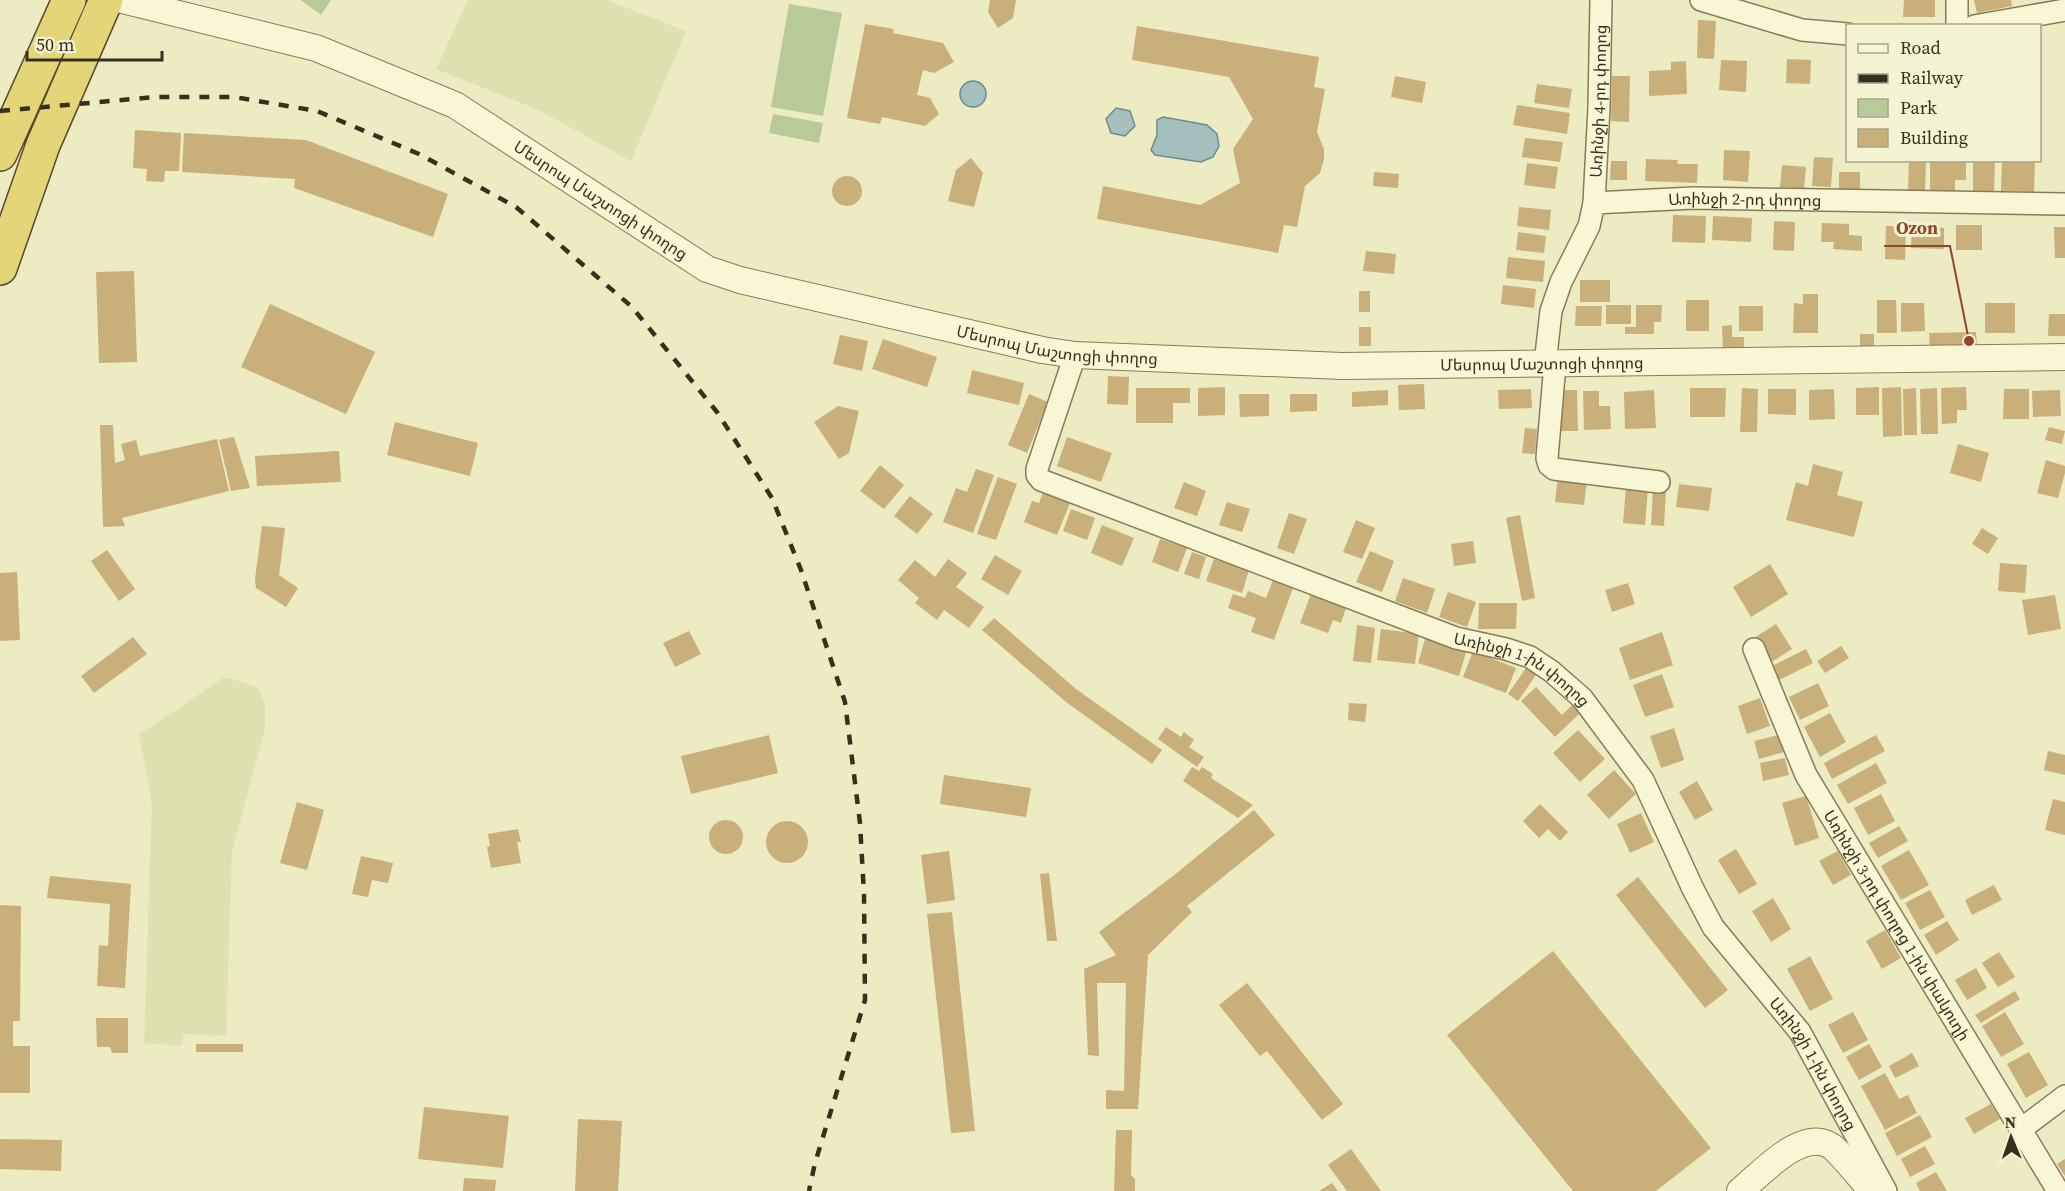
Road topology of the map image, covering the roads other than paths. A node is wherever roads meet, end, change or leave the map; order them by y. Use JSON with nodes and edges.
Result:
{"nodes":[{"id":1,"x":69,"y":0,"type":"edge"},
{"id":2,"x":106,"y":0,"type":"edge"},
{"id":3,"x":122,"y":0,"type":"edge"},
{"id":4,"x":1601,"y":0,"type":"edge"},
{"id":5,"x":1701,"y":0,"type":"edge"},
{"id":6,"x":1957,"y":0,"type":"edge"},
{"id":7,"x":2065,"y":10,"type":"edge"},
{"id":8,"x":1957,"y":24,"type":"edge"},
{"id":9,"x":1985,"y":24,"type":"edge"},
{"id":10,"x":1846,"y":33,"type":"edge"},
{"id":11,"x":0,"y":154,"type":"edge"},
{"id":12,"x":1594,"y":203,"type":"junction"},
{"id":13,"x":2065,"y":204,"type":"edge"},
{"id":14,"x":0,"y":267,"type":"edge"},
{"id":15,"x":1075,"y":356,"type":"junction"},
{"id":16,"x":2065,"y":357,"type":"edge"},
{"id":17,"x":1550,"y":364,"type":"junction"},
{"id":18,"x":1659,"y":482,"type":"dead end"},
{"id":19,"x":1754,"y":649,"type":"dead end"},
{"id":20,"x":2065,"y":1096,"type":"edge"},
{"id":21,"x":2020,"y":1130,"type":"junction"},
{"id":22,"x":1740,"y":1191,"type":"edge"},
{"id":23,"x":1872,"y":1191,"type":"edge"},
{"id":24,"x":1886,"y":1191,"type":"edge"},
{"id":25,"x":2058,"y":1191,"type":"edge"}],
"edges":[{"from":1,"to":11,"type":"highway"},
{"from":2,"to":14,"type":"highway"},
{"from":3,"to":15,"type":"street","name":"Մեսրոպ Մաշտոցի փողոց"},
{"from":4,"to":12,"type":"street","name":"Առինջի 4-րդ փողոց"},
{"from":5,"to":10,"type":"street"},
{"from":6,"to":8,"type":"street"},
{"from":7,"to":9,"type":"street"},
{"from":12,"to":13,"type":"street","name":"Առինջի 2-րդ փողոց"},
{"from":12,"to":17,"type":"street"},
{"from":15,"to":17,"type":"street","name":"Մեսրոպ Մաշտոցի փողոց"},
{"from":15,"to":24,"type":"street","name":"Առինջի 1-ին փողոց"},
{"from":16,"to":17,"type":"street","name":"Մեսրոպ Մաշտոցի փողոց"},
{"from":17,"to":18,"type":"street"},
{"from":19,"to":21,"type":"street","name":"Առինջի 3-րդ փողոց 1-ին փակուղի"},
{"from":20,"to":21,"type":"street"},
{"from":21,"to":25,"type":"street","name":"Առինջի 3-րդ փողոց 1-ին փակուղի"},
{"from":22,"to":23,"type":"street"}]}
